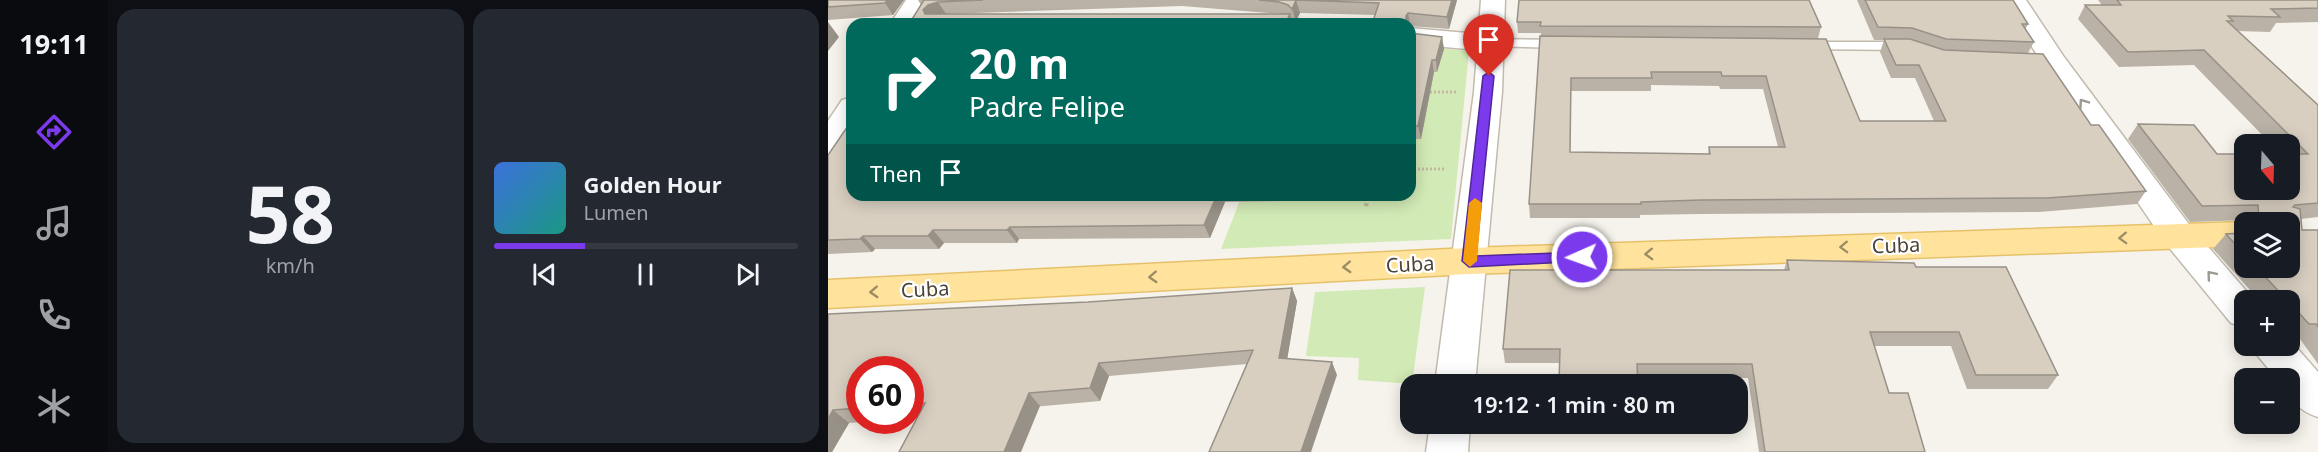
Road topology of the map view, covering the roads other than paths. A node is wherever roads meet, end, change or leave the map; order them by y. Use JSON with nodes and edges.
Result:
{"nodes":[{"id":1,"x":918,"y":0,"type":"edge"},
{"id":2,"x":1492,"y":0,"type":"edge"},
{"id":3,"x":2014,"y":0,"type":"edge"},
{"id":4,"x":907,"y":18,"type":"edge"},
{"id":5,"x":1416,"y":37,"type":"edge"},
{"id":6,"x":1490,"y":43,"type":"junction"},
{"id":7,"x":1574,"y":44,"type":"edge"},
{"id":8,"x":1789,"y":45,"type":"edge"},
{"id":9,"x":1918,"y":50,"type":"edge"},
{"id":10,"x":846,"y":116,"type":"edge"},
{"id":11,"x":828,"y":144,"type":"edge"},
{"id":12,"x":2234,"y":234,"type":"edge"},
{"id":13,"x":2179,"y":236,"type":"junction"},
{"id":14,"x":1469,"y":261,"type":"junction"},
{"id":15,"x":828,"y":294,"type":"edge"},
{"id":16,"x":2234,"y":301,"type":"edge"},
{"id":17,"x":2280,"y":356,"type":"edge"},
{"id":18,"x":1456,"y":374,"type":"edge"},
{"id":19,"x":2318,"y":400,"type":"edge"},
{"id":20,"x":1449,"y":434,"type":"edge"},
{"id":21,"x":1447,"y":452,"type":"edge"}],
"edges":[{"from":1,"to":4,"type":"street"},
{"from":2,"to":6,"type":"street"},
{"from":13,"to":3,"type":"street","one_way":true},
{"from":5,"to":6,"type":"street"},
{"from":6,"to":7,"type":"lane"},
{"from":6,"to":14,"type":"street"},
{"from":8,"to":9,"type":"lane"},
{"from":10,"to":11,"type":"street"},
{"from":12,"to":13,"type":"main road","name":"Cuba"},
{"from":13,"to":14,"type":"main road","name":"Cuba","one_way":true},
{"from":16,"to":13,"type":"street","one_way":true},
{"from":14,"to":15,"type":"main road","name":"Cuba","one_way":true},
{"from":14,"to":18,"type":"street"},
{"from":17,"to":19,"type":"street"},
{"from":20,"to":21,"type":"street"}]}
